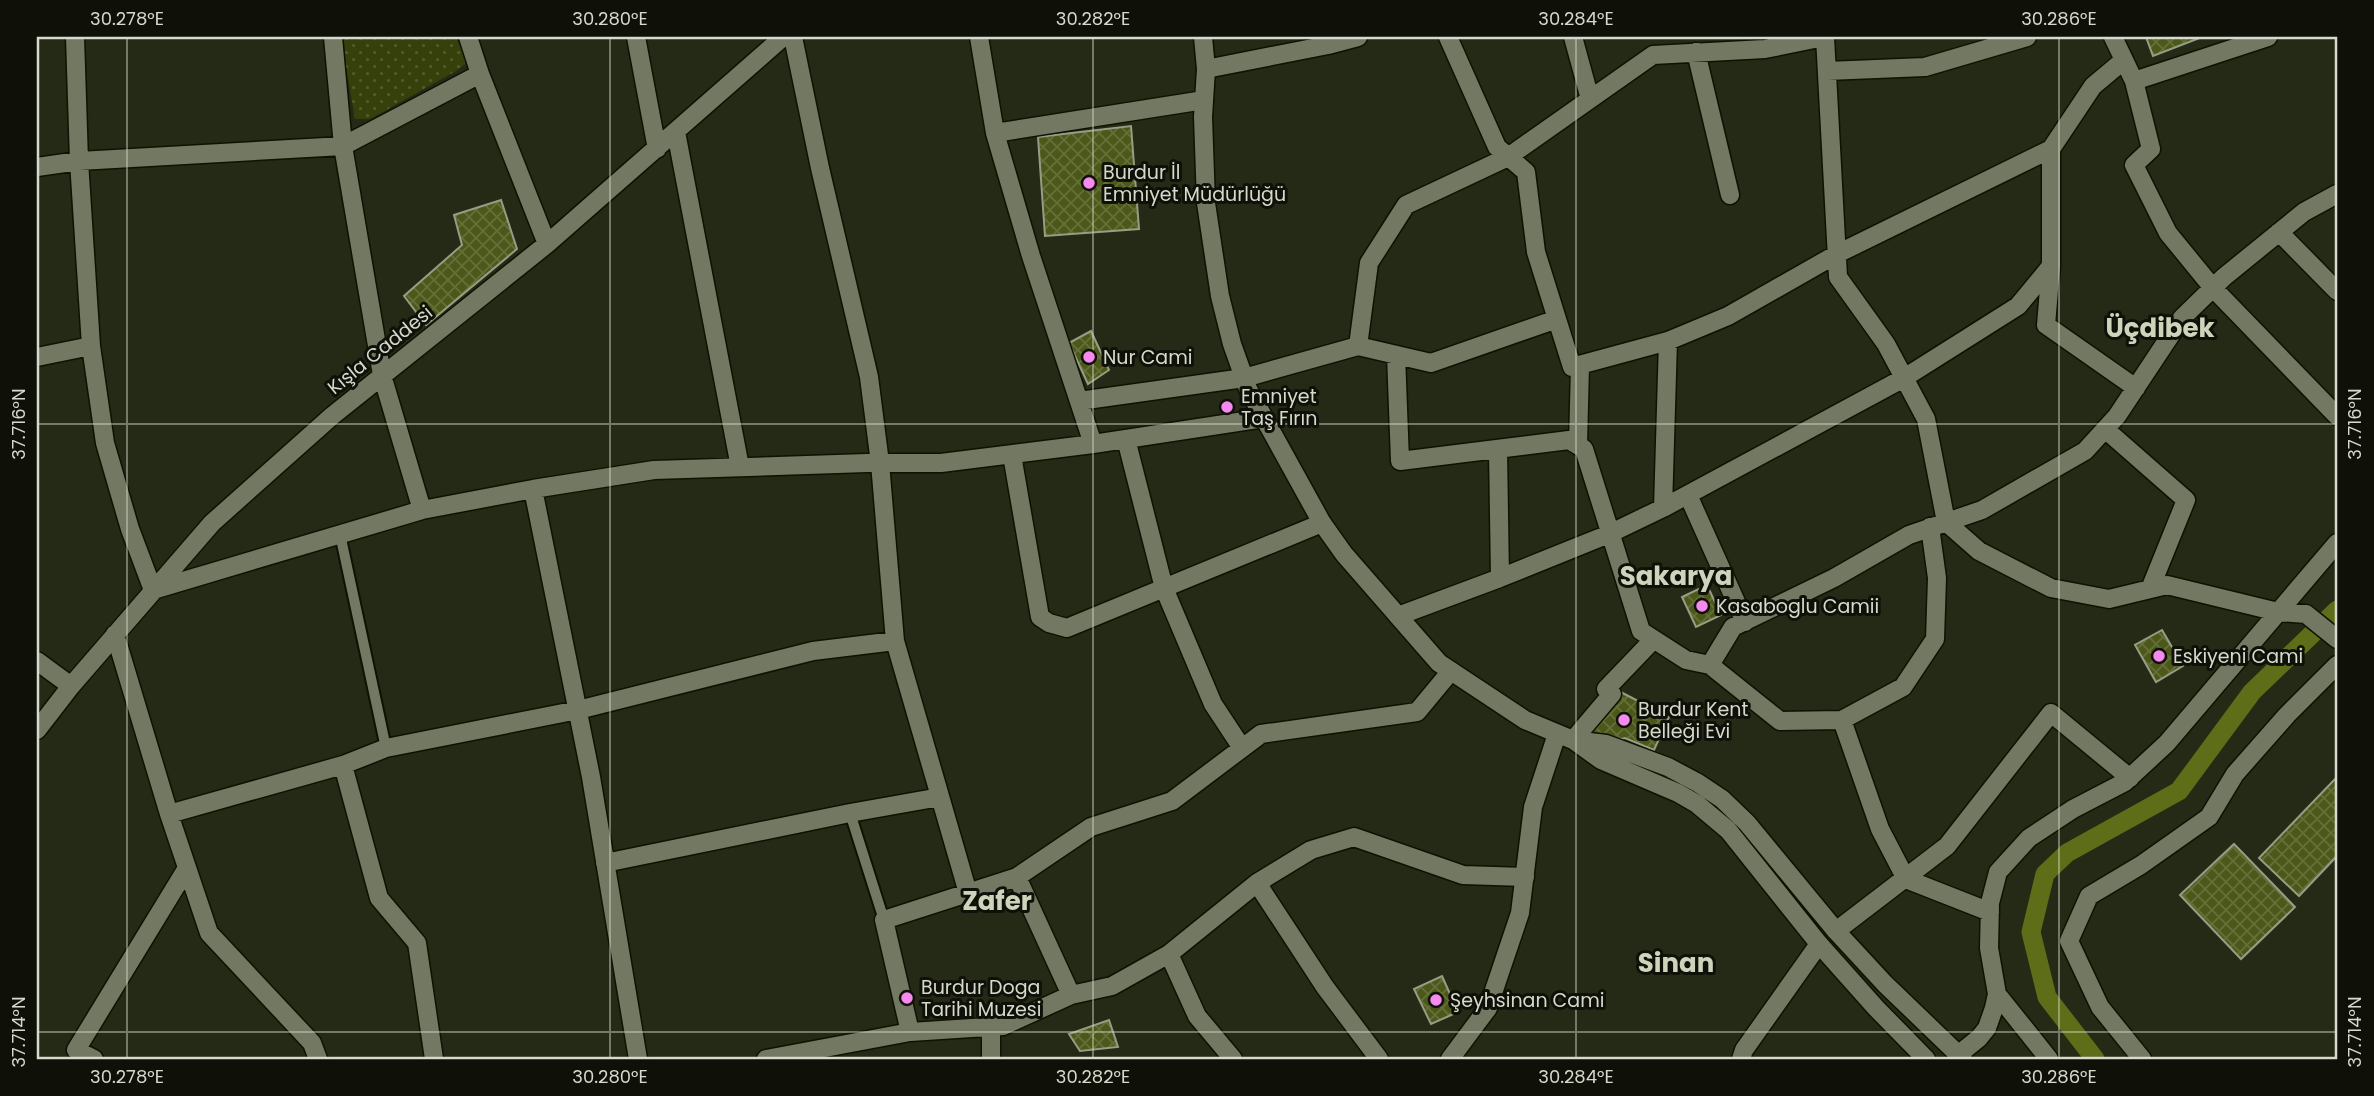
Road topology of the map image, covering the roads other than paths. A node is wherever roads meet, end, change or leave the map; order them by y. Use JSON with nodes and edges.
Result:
{"nodes":[{"id":1,"x":75,"y":37,"type":"edge"},
{"id":2,"x":332,"y":37,"type":"edge"},
{"id":3,"x":468,"y":37,"type":"edge"},
{"id":4,"x":636,"y":37,"type":"edge"},
{"id":5,"x":783,"y":37,"type":"edge"},
{"id":6,"x":793,"y":37,"type":"edge"},
{"id":7,"x":979,"y":37,"type":"edge"},
{"id":8,"x":1203,"y":37,"type":"edge"},
{"id":9,"x":1358,"y":37,"type":"edge"},
{"id":10,"x":1448,"y":37,"type":"edge"},
{"id":11,"x":1573,"y":37,"type":"edge"},
{"id":12,"x":1684,"y":37,"type":"edge"},
{"id":13,"x":1825,"y":37,"type":"edge"},
{"id":14,"x":2027,"y":37,"type":"edge"},
{"id":15,"x":2113,"y":37,"type":"edge"},
{"id":16,"x":2261,"y":38,"type":"edge"},
{"id":17,"x":1992,"y":42,"type":"edge"},
{"id":18,"x":1696,"y":52,"type":"junction"},
{"id":19,"x":1673,"y":53,"type":"junction"},
{"id":20,"x":2124,"y":60,"type":"junction"},
{"id":21,"x":1206,"y":69,"type":"junction"},
{"id":22,"x":1827,"y":71,"type":"junction"},
{"id":23,"x":480,"y":74,"type":"junction"},
{"id":24,"x":2134,"y":81,"type":"junction"},
{"id":25,"x":1590,"y":99,"type":"junction"},
{"id":26,"x":1204,"y":100,"type":"junction"},
{"id":27,"x":676,"y":132,"type":"junction"},
{"id":28,"x":995,"y":133,"type":"junction"},
{"id":29,"x":343,"y":146,"type":"junction"},
{"id":30,"x":657,"y":149,"type":"junction"},
{"id":31,"x":2051,"y":149,"type":"junction"},
{"id":32,"x":1508,"y":157,"type":"junction"},
{"id":33,"x":79,"y":161,"type":"junction"},
{"id":34,"x":37,"y":167,"type":"edge"},
{"id":35,"x":2337,"y":194,"type":"edge"},
{"id":36,"x":1730,"y":195,"type":"dead end"},
{"id":37,"x":2279,"y":232,"type":"junction"},
{"id":38,"x":547,"y":244,"type":"junction"},
{"id":39,"x":1837,"y":254,"type":"junction"},
{"id":40,"x":2051,"y":266,"type":"junction"},
{"id":41,"x":2213,"y":288,"type":"junction"},
{"id":42,"x":2337,"y":291,"type":"edge"},
{"id":43,"x":1557,"y":319,"type":"junction"},
{"id":44,"x":1668,"y":341,"type":"junction"},
{"id":45,"x":91,"y":346,"type":"junction"},
{"id":46,"x":1358,"y":346,"type":"junction"},
{"id":47,"x":1396,"y":355,"type":"junction"},
{"id":48,"x":37,"y":357,"type":"edge"},
{"id":49,"x":1580,"y":365,"type":"junction"},
{"id":50,"x":382,"y":375,"type":"junction"},
{"id":51,"x":1244,"y":378,"type":"junction"},
{"id":52,"x":1904,"y":379,"type":"junction"},
{"id":53,"x":2136,"y":388,"type":"junction"},
{"id":54,"x":1079,"y":401,"type":"junction"},
{"id":55,"x":2337,"y":416,"type":"edge"},
{"id":56,"x":1264,"y":418,"type":"junction"},
{"id":57,"x":2105,"y":429,"type":"junction"},
{"id":58,"x":1126,"y":439,"type":"junction"},
{"id":59,"x":1093,"y":444,"type":"junction"},
{"id":60,"x":1578,"y":445,"type":"junction"},
{"id":61,"x":1498,"y":450,"type":"junction"},
{"id":62,"x":1012,"y":455,"type":"junction"},
{"id":63,"x":880,"y":463,"type":"junction"},
{"id":64,"x":740,"y":467,"type":"junction"},
{"id":65,"x":533,"y":489,"type":"junction"},
{"id":66,"x":1688,"y":495,"type":"junction"},
{"id":67,"x":1663,"y":508,"type":"junction"},
{"id":68,"x":422,"y":510,"type":"junction"},
{"id":69,"x":1322,"y":523,"type":"junction"},
{"id":70,"x":1938,"y":525,"type":"junction"},
{"id":71,"x":340,"y":534,"type":"junction"},
{"id":72,"x":1609,"y":534,"type":"junction"},
{"id":73,"x":2337,"y":543,"type":"edge"},
{"id":74,"x":1500,"y":578,"type":"junction"},
{"id":75,"x":1164,"y":588,"type":"junction"},
{"id":76,"x":2150,"y":589,"type":"junction"},
{"id":77,"x":153,"y":590,"type":"junction"},
{"id":78,"x":2278,"y":612,"type":"junction"},
{"id":79,"x":1398,"y":616,"type":"junction"},
{"id":80,"x":1745,"y":622,"type":"junction"},
{"id":81,"x":115,"y":634,"type":"junction"},
{"id":82,"x":2337,"y":639,"type":"edge"},
{"id":83,"x":895,"y":640,"type":"junction"},
{"id":84,"x":1653,"y":640,"type":"junction"},
{"id":85,"x":37,"y":661,"type":"edge"},
{"id":86,"x":1710,"y":664,"type":"junction"},
{"id":87,"x":2337,"y":665,"type":"edge"},
{"id":88,"x":1451,"y":671,"type":"junction"},
{"id":89,"x":71,"y":686,"type":"junction"},
{"id":90,"x":578,"y":709,"type":"junction"},
{"id":91,"x":1842,"y":720,"type":"junction"},
{"id":92,"x":37,"y":730,"type":"edge"},
{"id":93,"x":1565,"y":737,"type":"junction"},
{"id":94,"x":386,"y":748,"type":"junction"},
{"id":95,"x":1242,"y":748,"type":"junction"},
{"id":96,"x":342,"y":765,"type":"junction"},
{"id":97,"x":2130,"y":778,"type":"junction"},
{"id":98,"x":940,"y":797,"type":"junction"},
{"id":99,"x":850,"y":813,"type":"junction"},
{"id":100,"x":169,"y":814,"type":"junction"},
{"id":101,"x":605,"y":863,"type":"junction"},
{"id":102,"x":187,"y":868,"type":"junction"},
{"id":103,"x":1017,"y":877,"type":"junction"},
{"id":104,"x":1525,"y":877,"type":"junction"},
{"id":105,"x":1906,"y":879,"type":"junction"},
{"id":106,"x":1257,"y":883,"type":"junction"},
{"id":107,"x":968,"y":892,"type":"junction"},
{"id":108,"x":1990,"y":912,"type":"junction"},
{"id":109,"x":884,"y":920,"type":"junction"},
{"id":110,"x":1836,"y":931,"type":"junction"},
{"id":111,"x":1819,"y":944,"type":"junction"},
{"id":112,"x":1169,"y":954,"type":"junction"},
{"id":113,"x":1997,"y":994,"type":"junction"},
{"id":114,"x":1071,"y":995,"type":"junction"},
{"id":115,"x":991,"y":1027,"type":"junction"},
{"id":116,"x":909,"y":1032,"type":"junction"},
{"id":117,"x":828,"y":1053,"type":"edge"},
{"id":118,"x":1961,"y":1057,"type":"edge"},
{"id":119,"x":94,"y":1059,"type":"edge"},
{"id":120,"x":318,"y":1059,"type":"edge"},
{"id":121,"x":434,"y":1059,"type":"edge"},
{"id":122,"x":638,"y":1059,"type":"edge"},
{"id":123,"x":766,"y":1059,"type":"edge"},
{"id":124,"x":991,"y":1059,"type":"edge"},
{"id":125,"x":1233,"y":1059,"type":"edge"},
{"id":126,"x":1379,"y":1059,"type":"edge"},
{"id":127,"x":1450,"y":1059,"type":"edge"},
{"id":128,"x":1741,"y":1059,"type":"edge"},
{"id":129,"x":1926,"y":1059,"type":"edge"},
{"id":130,"x":2049,"y":1059,"type":"edge"},
{"id":131,"x":2142,"y":1059,"type":"edge"}],
"edges":[{"from":1,"to":33,"type":"street"},
{"from":2,"to":29,"type":"street"},
{"from":3,"to":23,"type":"street"},
{"from":4,"to":30,"type":"street"},
{"from":5,"to":27,"type":"street","name":"Kışla Caddesi"},
{"from":6,"to":63,"type":"street"},
{"from":7,"to":28,"type":"street"},
{"from":8,"to":21,"type":"street"},
{"from":9,"to":21,"type":"street"},
{"from":10,"to":32,"type":"street"},
{"from":11,"to":25,"type":"street"},
{"from":12,"to":19,"type":"street"},
{"from":13,"to":18,"type":"street"},
{"from":13,"to":22,"type":"street"},
{"from":14,"to":17,"type":"street"},
{"from":15,"to":20,"type":"street"},
{"from":16,"to":24,"type":"street"},
{"from":17,"to":22,"type":"street"},
{"from":18,"to":19,"type":"street"},
{"from":18,"to":36,"type":"street"},
{"from":19,"to":25,"type":"street"},
{"from":20,"to":24,"type":"street"},
{"from":20,"to":31,"type":"street"},
{"from":21,"to":26,"type":"street"},
{"from":22,"to":39,"type":"street"},
{"from":23,"to":29,"type":"street"},
{"from":23,"to":38,"type":"street"},
{"from":24,"to":41,"type":"street"},
{"from":25,"to":32,"type":"street"},
{"from":26,"to":28,"type":"street"},
{"from":26,"to":51,"type":"street"},
{"from":27,"to":30,"type":"street","name":"Kışla Caddesi"},
{"from":27,"to":64,"type":"street"},
{"from":28,"to":54,"type":"street"},
{"from":29,"to":33,"type":"street"},
{"from":29,"to":50,"type":"street"},
{"from":30,"to":38,"type":"street","name":"Kışla Caddesi"},
{"from":31,"to":39,"type":"street"},
{"from":31,"to":40,"type":"street"},
{"from":32,"to":43,"type":"street"},
{"from":32,"to":46,"type":"street"},
{"from":33,"to":34,"type":"street"},
{"from":33,"to":45,"type":"street"},
{"from":35,"to":37,"type":"street"},
{"from":37,"to":41,"type":"street"},
{"from":37,"to":42,"type":"street"},
{"from":38,"to":50,"type":"street","name":"Kışla Caddesi"},
{"from":39,"to":44,"type":"street"},
{"from":39,"to":52,"type":"street"},
{"from":40,"to":52,"type":"street"},
{"from":40,"to":53,"type":"street"},
{"from":41,"to":53,"type":"street"},
{"from":41,"to":55,"type":"street"},
{"from":43,"to":47,"type":"street"},
{"from":43,"to":49,"type":"street"},
{"from":44,"to":49,"type":"street"},
{"from":44,"to":67,"type":"street"},
{"from":45,"to":48,"type":"street"},
{"from":45,"to":77,"type":"street"},
{"from":46,"to":47,"type":"street"},
{"from":46,"to":51,"type":"street"},
{"from":47,"to":61,"type":"street"},
{"from":49,"to":60,"type":"street"},
{"from":50,"to":68,"type":"street"},
{"from":50,"to":77,"type":"street","name":"Kışla Caddesi"},
{"from":51,"to":54,"type":"street"},
{"from":51,"to":56,"type":"street"},
{"from":52,"to":66,"type":"street"},
{"from":52,"to":70,"type":"street"},
{"from":53,"to":57,"type":"street"},
{"from":54,"to":59,"type":"street"},
{"from":56,"to":58,"type":"street"},
{"from":56,"to":69,"type":"street"},
{"from":57,"to":70,"type":"street"},
{"from":57,"to":76,"type":"street"},
{"from":58,"to":59,"type":"street"},
{"from":58,"to":75,"type":"street"},
{"from":59,"to":62,"type":"street"},
{"from":60,"to":61,"type":"street"},
{"from":60,"to":72,"type":"street"},
{"from":61,"to":74,"type":"street"},
{"from":62,"to":63,"type":"street"},
{"from":62,"to":75,"type":"street"},
{"from":63,"to":64,"type":"street"},
{"from":63,"to":83,"type":"street"},
{"from":64,"to":65,"type":"street"},
{"from":65,"to":68,"type":"street"},
{"from":65,"to":90,"type":"street"},
{"from":66,"to":67,"type":"street"},
{"from":66,"to":80,"type":"street"},
{"from":67,"to":72,"type":"street"},
{"from":68,"to":71,"type":"street"},
{"from":69,"to":75,"type":"street"},
{"from":69,"to":79,"type":"street"},
{"from":70,"to":76,"type":"street"},
{"from":70,"to":80,"type":"street"},
{"from":70,"to":91,"type":"street"},
{"from":71,"to":77,"type":"street"},
{"from":71,"to":94,"type":"lane"},
{"from":72,"to":74,"type":"street"},
{"from":72,"to":84,"type":"street"},
{"from":73,"to":78,"type":"street"},
{"from":74,"to":79,"type":"street"},
{"from":75,"to":95,"type":"street"},
{"from":76,"to":78,"type":"street"},
{"from":77,"to":81,"type":"street","name":"Kışla Caddesi"},
{"from":78,"to":82,"type":"street"},
{"from":78,"to":97,"type":"street"},
{"from":79,"to":88,"type":"street"},
{"from":80,"to":86,"type":"street"},
{"from":81,"to":89,"type":"street","name":"Kışla Caddesi"},
{"from":81,"to":100,"type":"street"},
{"from":83,"to":90,"type":"street"},
{"from":83,"to":98,"type":"street"},
{"from":84,"to":86,"type":"street"},
{"from":84,"to":93,"type":"street"},
{"from":85,"to":89,"type":"street"},
{"from":86,"to":91,"type":"street"},
{"from":87,"to":131,"type":"street"},
{"from":88,"to":93,"type":"street"},
{"from":88,"to":95,"type":"street"},
{"from":89,"to":92,"type":"street","name":"Kışla Caddesi"},
{"from":90,"to":94,"type":"street"},
{"from":90,"to":101,"type":"street"},
{"from":91,"to":105,"type":"street"},
{"from":93,"to":104,"type":"street"},
{"from":93,"to":110,"type":"street"},
{"from":93,"to":111,"type":"street"},
{"from":94,"to":96,"type":"street"},
{"from":95,"to":103,"type":"street"},
{"from":96,"to":100,"type":"street"},
{"from":96,"to":121,"type":"street"},
{"from":97,"to":105,"type":"street"},
{"from":97,"to":108,"type":"street"},
{"from":98,"to":99,"type":"street"},
{"from":98,"to":107,"type":"street"},
{"from":99,"to":101,"type":"street"},
{"from":99,"to":109,"type":"lane"},
{"from":100,"to":102,"type":"street"},
{"from":101,"to":122,"type":"street"},
{"from":102,"to":119,"type":"street"},
{"from":102,"to":120,"type":"street"},
{"from":103,"to":107,"type":"street"},
{"from":103,"to":114,"type":"street"},
{"from":104,"to":106,"type":"street"},
{"from":104,"to":127,"type":"street"},
{"from":105,"to":108,"type":"street"},
{"from":105,"to":110,"type":"street"},
{"from":106,"to":112,"type":"street"},
{"from":106,"to":126,"type":"street"},
{"from":107,"to":109,"type":"street"},
{"from":108,"to":113,"type":"street"},
{"from":109,"to":116,"type":"street"},
{"from":110,"to":118,"type":"street"},
{"from":111,"to":128,"type":"street"},
{"from":111,"to":129,"type":"street"},
{"from":112,"to":114,"type":"street"},
{"from":112,"to":125,"type":"street"},
{"from":113,"to":118,"type":"street"},
{"from":113,"to":130,"type":"street"},
{"from":114,"to":115,"type":"street"},
{"from":115,"to":116,"type":"street"},
{"from":115,"to":124,"type":"street"},
{"from":116,"to":117,"type":"street"},
{"from":117,"to":123,"type":"street"}]}
